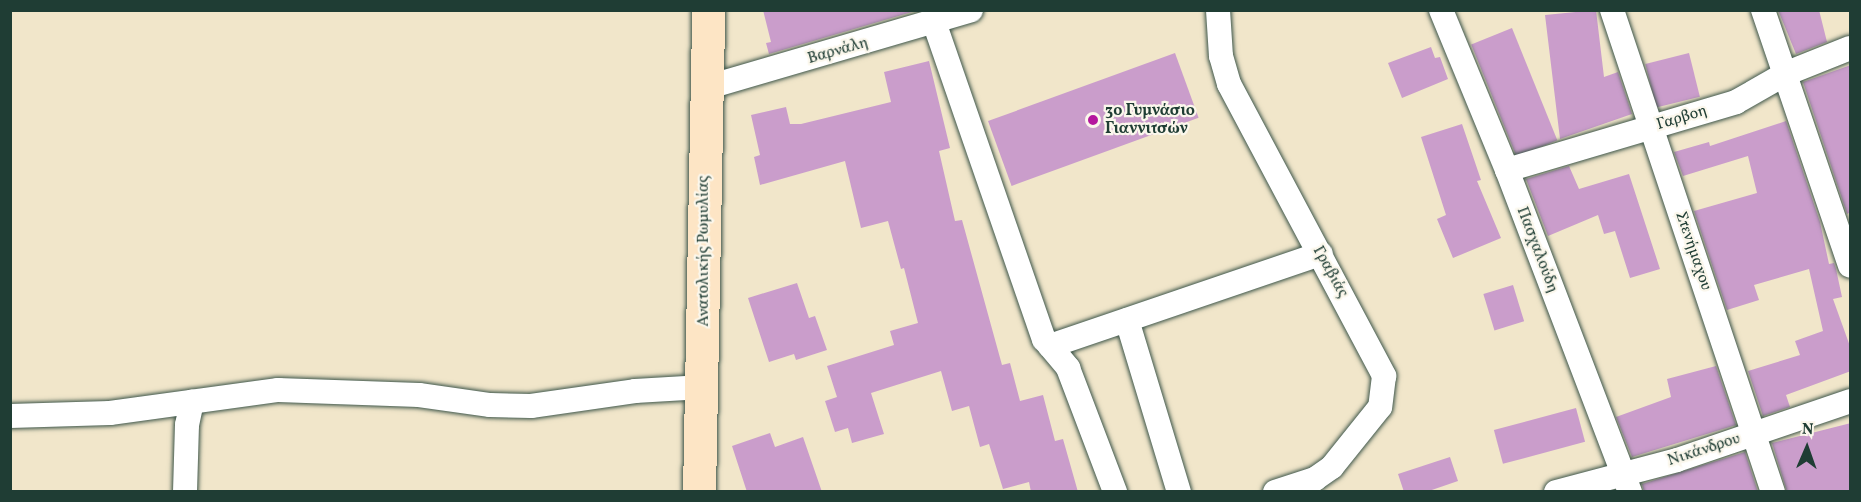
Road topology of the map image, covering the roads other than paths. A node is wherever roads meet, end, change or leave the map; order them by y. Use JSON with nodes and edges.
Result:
{"nodes":[{"id":1,"x":708,"y":10,"type":"edge"},
{"id":2,"x":971,"y":10,"type":"edge"},
{"id":3,"x":1218,"y":10,"type":"edge"},
{"id":4,"x":1440,"y":10,"type":"edge"},
{"id":5,"x":1612,"y":10,"type":"edge"},
{"id":6,"x":1763,"y":10,"type":"edge"},
{"id":7,"x":934,"y":22,"type":"junction"},
{"id":8,"x":1851,"y":48,"type":"edge"},
{"id":9,"x":1785,"y":74,"type":"junction"},
{"id":10,"x":705,"y":88,"type":"junction"},
{"id":11,"x":1651,"y":128,"type":"junction"},
{"id":12,"x":1507,"y":171,"type":"junction"},
{"id":13,"x":1321,"y":254,"type":"junction"},
{"id":14,"x":1851,"y":266,"type":"edge"},
{"id":15,"x":1127,"y":320,"type":"junction"},
{"id":16,"x":1050,"y":346,"type":"junction"},
{"id":17,"x":703,"y":387,"type":"junction"},
{"id":18,"x":1851,"y":401,"type":"edge"},
{"id":19,"x":192,"y":402,"type":"junction"},
{"id":20,"x":10,"y":416,"type":"edge"},
{"id":21,"x":1755,"y":433,"type":"junction"},
{"id":22,"x":1627,"y":483,"type":"edge"},
{"id":23,"x":185,"y":492,"type":"edge"},
{"id":24,"x":699,"y":492,"type":"edge"},
{"id":25,"x":1115,"y":492,"type":"edge"},
{"id":26,"x":1179,"y":492,"type":"edge"},
{"id":27,"x":1275,"y":492,"type":"edge"},
{"id":28,"x":1556,"y":492,"type":"edge"},
{"id":29,"x":1773,"y":492,"type":"edge"}],
"edges":[{"from":1,"to":10,"type":"street","name":"Ανατολικής Ρωμυλίας"},
{"from":2,"to":7,"type":"street","name":"Βαρνάλη"},
{"from":3,"to":13,"type":"street","name":"Γραβιάς"},
{"from":4,"to":12,"type":"street","name":"Πασχαλούδη"},
{"from":5,"to":11,"type":"street","name":"Στενήμαχου"},
{"from":6,"to":9,"type":"street"},
{"from":7,"to":10,"type":"street","name":"Βαρνάλη"},
{"from":7,"to":16,"type":"street"},
{"from":8,"to":9,"type":"street","name":"Γαρβοη"},
{"from":9,"to":11,"type":"street","name":"Γαρβοη"},
{"from":9,"to":14,"type":"street"},
{"from":10,"to":17,"type":"street","name":"Ανατολικής Ρωμυλίας"},
{"from":11,"to":12,"type":"street","name":"Γαρβοη"},
{"from":11,"to":21,"type":"street","name":"Στενήμαχου"},
{"from":12,"to":22,"type":"street","name":"Πασχαλούδη"},
{"from":13,"to":15,"type":"street"},
{"from":13,"to":27,"type":"street","name":"Γραβιάς"},
{"from":15,"to":16,"type":"street"},
{"from":15,"to":26,"type":"street"},
{"from":16,"to":25,"type":"street"},
{"from":17,"to":19,"type":"street"},
{"from":17,"to":24,"type":"street","name":"Ανατολικής Ρωμυλίας"},
{"from":18,"to":21,"type":"street","name":"Νικάνδρου"},
{"from":19,"to":20,"type":"street"},
{"from":19,"to":23,"type":"street"},
{"from":21,"to":22,"type":"street","name":"Νικάνδρου"},
{"from":21,"to":29,"type":"street","name":"Στενήμαχου"},
{"from":22,"to":28,"type":"street","name":"Νικάνδρου"}]}
